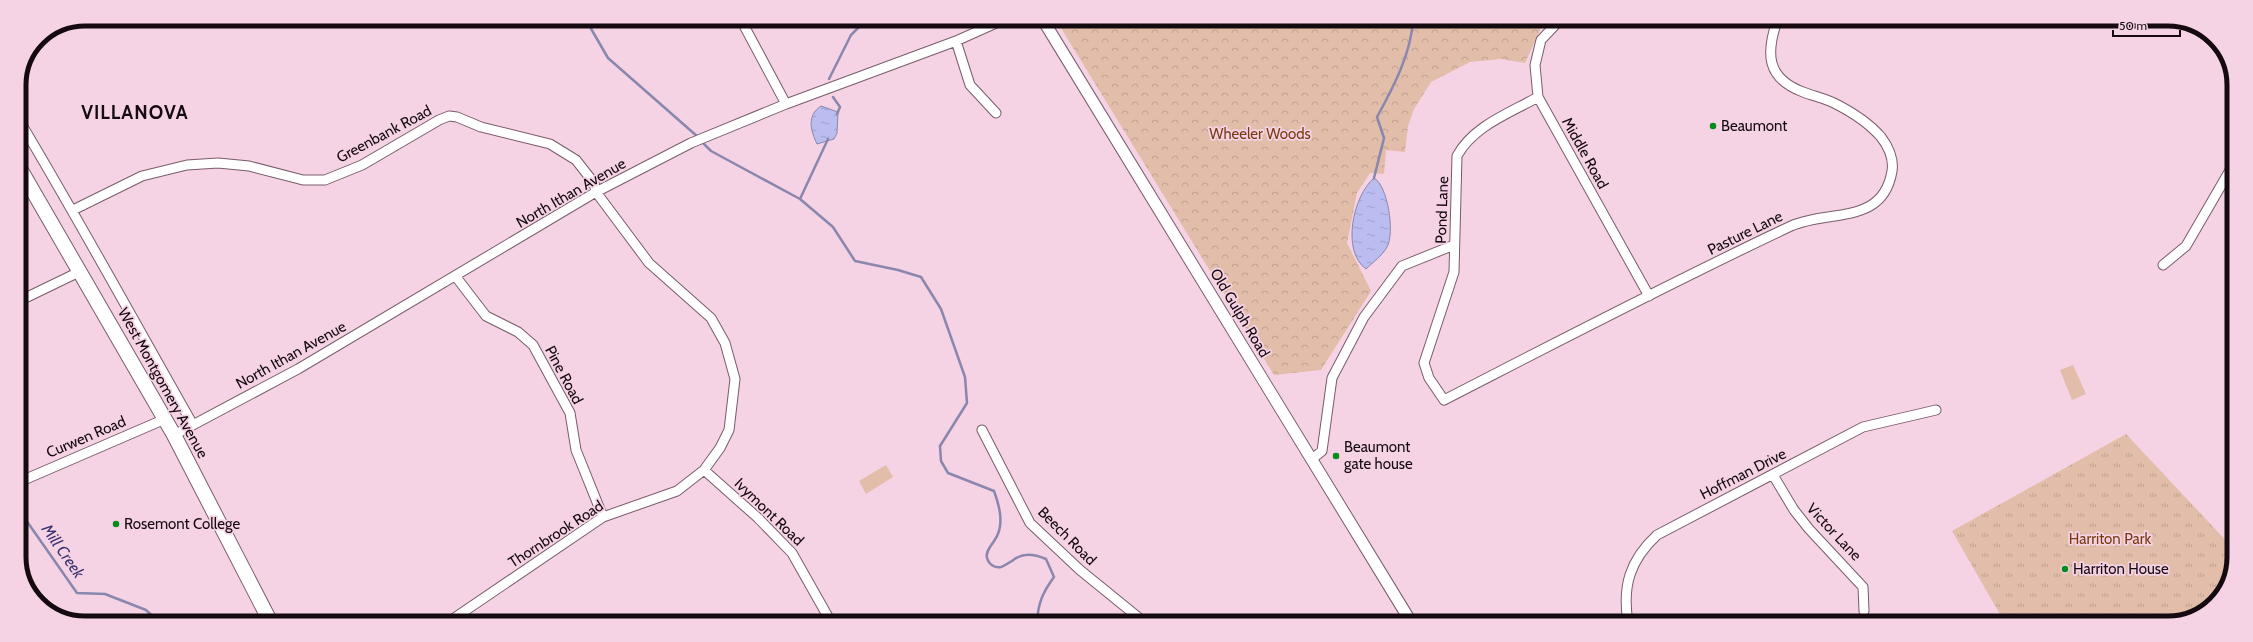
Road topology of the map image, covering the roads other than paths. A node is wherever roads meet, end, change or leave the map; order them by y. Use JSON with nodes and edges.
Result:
{"nodes":[{"id":1,"x":744,"y":26,"type":"edge"},
{"id":2,"x":990,"y":26,"type":"edge"},
{"id":3,"x":1047,"y":26,"type":"edge"},
{"id":4,"x":1554,"y":26,"type":"edge"},
{"id":5,"x":1775,"y":26,"type":"edge"},
{"id":6,"x":956,"y":41,"type":"junction"},
{"id":7,"x":1538,"y":97,"type":"junction"},
{"id":8,"x":786,"y":104,"type":"junction"},
{"id":9,"x":996,"y":113,"type":"dead end"},
{"id":10,"x":26,"y":132,"type":"edge"},
{"id":11,"x":2227,"y":178,"type":"edge"},
{"id":12,"x":26,"y":179,"type":"edge"},
{"id":13,"x":596,"y":192,"type":"junction"},
{"id":14,"x":73,"y":210,"type":"junction"},
{"id":15,"x":1454,"y":244,"type":"junction"},
{"id":16,"x":2163,"y":266,"type":"dead end"},
{"id":17,"x":81,"y":271,"type":"junction"},
{"id":18,"x":456,"y":277,"type":"junction"},
{"id":19,"x":1649,"y":296,"type":"junction"},
{"id":20,"x":26,"y":298,"type":"edge"},
{"id":21,"x":1424,"y":363,"type":"joint"},
{"id":22,"x":1936,"y":410,"type":"dead end"},
{"id":23,"x":165,"y":419,"type":"junction"},
{"id":24,"x":193,"y":425,"type":"junction"},
{"id":25,"x":982,"y":430,"type":"dead end"},
{"id":26,"x":174,"y":435,"type":"junction"},
{"id":27,"x":1312,"y":459,"type":"junction"},
{"id":28,"x":704,"y":470,"type":"junction"},
{"id":29,"x":1773,"y":475,"type":"junction"},
{"id":30,"x":26,"y":479,"type":"edge"},
{"id":31,"x":603,"y":517,"type":"junction"},
{"id":32,"x":1864,"y":611,"type":"dead end"},
{"id":33,"x":267,"y":616,"type":"edge"},
{"id":34,"x":457,"y":616,"type":"edge"},
{"id":35,"x":828,"y":616,"type":"edge"},
{"id":36,"x":1137,"y":616,"type":"edge"},
{"id":37,"x":1407,"y":616,"type":"edge"},
{"id":38,"x":1628,"y":616,"type":"edge"}],
"edges":[{"from":1,"to":8,"type":"street"},
{"from":2,"to":6,"type":"street","name":"North Ithan Avenue"},
{"from":3,"to":27,"type":"street","name":"Old Gulph Road"},
{"from":4,"to":7,"type":"street","name":"Middle Road"},
{"from":5,"to":19,"type":"street","name":"Pasture Lane"},
{"from":6,"to":8,"type":"street","name":"North Ithan Avenue"},
{"from":6,"to":9,"type":"street"},
{"from":7,"to":15,"type":"street","name":"Pond Lane"},
{"from":7,"to":19,"type":"street","name":"Middle Road"},
{"from":8,"to":13,"type":"street","name":"North Ithan Avenue"},
{"from":10,"to":14,"type":"street","name":"West Montgomery Avenue"},
{"from":11,"to":16,"type":"street"},
{"from":12,"to":17,"type":"main road","name":"West Montgomery Avenue"},
{"from":13,"to":14,"type":"street","name":"Greenbank Road"},
{"from":13,"to":18,"type":"street","name":"North Ithan Avenue"},
{"from":13,"to":28,"type":"street","name":"Thornbrook Road"},
{"from":14,"to":24,"type":"street","name":"West Montgomery Avenue"},
{"from":15,"to":21,"type":"street","name":"Pond Lane"},
{"from":15,"to":27,"type":"street"},
{"from":17,"to":20,"type":"street"},
{"from":17,"to":23,"type":"main road","name":"West Montgomery Avenue"},
{"from":18,"to":24,"type":"street","name":"North Ithan Avenue"},
{"from":18,"to":31,"type":"street","name":"Pine Road"},
{"from":19,"to":21,"type":"street","name":"Pasture Lane"},
{"from":22,"to":29,"type":"street","name":"Hoffman Drive"},
{"from":23,"to":26,"type":"main road","name":"West Montgomery Avenue"},
{"from":23,"to":30,"type":"street","name":"Curwen Road"},
{"from":24,"to":26,"type":"street","name":"North Ithan Avenue"},
{"from":25,"to":36,"type":"street","name":"Beech Road"},
{"from":26,"to":33,"type":"main road","name":"West Montgomery Avenue"},
{"from":27,"to":37,"type":"street","name":"Old Gulph Road"},
{"from":28,"to":31,"type":"street","name":"Thornbrook Road"},
{"from":28,"to":35,"type":"street","name":"Ivymont Road"},
{"from":29,"to":32,"type":"street","name":"Victor Lane"},
{"from":29,"to":38,"type":"street","name":"Hoffman Drive"},
{"from":31,"to":34,"type":"street","name":"Thornbrook Road"}]}
